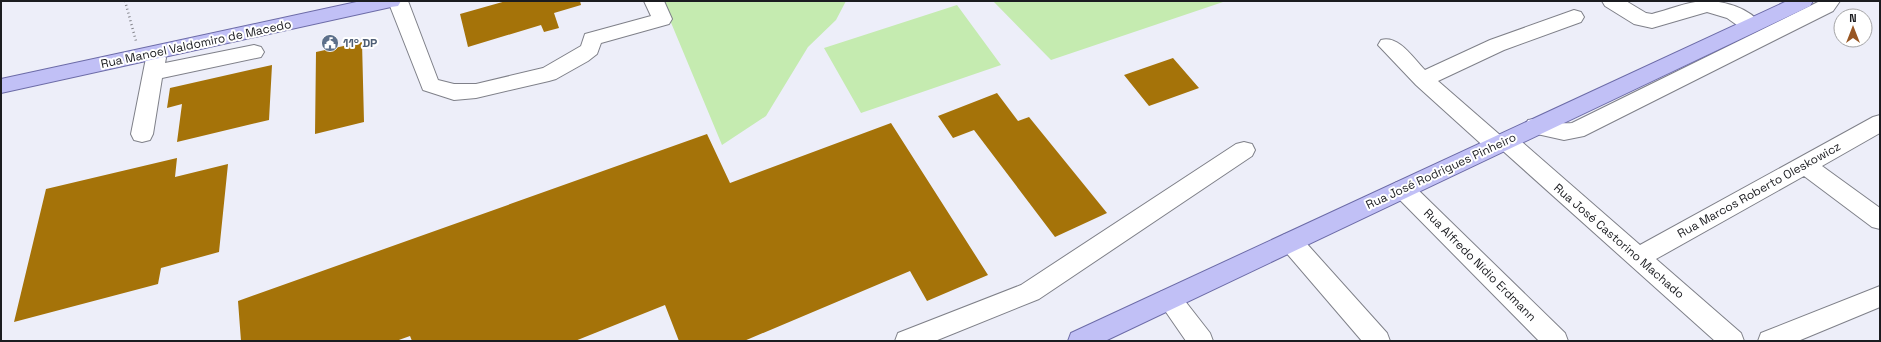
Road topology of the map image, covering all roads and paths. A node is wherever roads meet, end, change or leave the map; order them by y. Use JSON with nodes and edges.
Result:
{"nodes":[{"id":1,"x":125,"y":1,"type":"edge"},
{"id":2,"x":391,"y":1,"type":"edge"},
{"id":3,"x":398,"y":1,"type":"edge"},
{"id":4,"x":654,"y":1,"type":"edge"},
{"id":5,"x":1612,"y":1,"type":"edge"},
{"id":6,"x":1803,"y":1,"type":"edge"},
{"id":7,"x":1830,"y":1,"type":"edge"},
{"id":8,"x":1574,"y":17,"type":"dead end"},
{"id":9,"x":1752,"y":25,"type":"junction"},
{"id":10,"x":133,"y":28,"type":"dead end"},
{"id":11,"x":1388,"y":45,"type":"dead end"},
{"id":12,"x":156,"y":52,"type":"junction"},
{"id":13,"x":254,"y":52,"type":"dead end"},
{"id":14,"x":154,"y":73,"type":"junction"},
{"id":15,"x":1423,"y":80,"type":"junction"},
{"id":16,"x":1,"y":86,"type":"edge"},
{"id":17,"x":1880,"y":123,"type":"edge"},
{"id":18,"x":1536,"y":126,"type":"junction"},
{"id":19,"x":142,"y":134,"type":"dead end"},
{"id":20,"x":1501,"y":143,"type":"junction"},
{"id":21,"x":1244,"y":150,"type":"dead end"},
{"id":22,"x":1805,"y":165,"type":"junction"},
{"id":23,"x":1403,"y":189,"type":"junction"},
{"id":24,"x":1880,"y":220,"type":"edge"},
{"id":25,"x":1291,"y":242,"type":"junction"},
{"id":26,"x":1638,"y":258,"type":"junction"},
{"id":27,"x":1880,"y":296,"type":"edge"},
{"id":28,"x":1169,"y":299,"type":"junction"},
{"id":29,"x":907,"y":341,"type":"edge"},
{"id":30,"x":1080,"y":341,"type":"edge"},
{"id":31,"x":1201,"y":341,"type":"edge"},
{"id":32,"x":1378,"y":341,"type":"edge"},
{"id":33,"x":1556,"y":341,"type":"edge"},
{"id":34,"x":1732,"y":341,"type":"edge"},
{"id":35,"x":1770,"y":341,"type":"edge"}],
"edges":[{"from":1,"to":10,"type":"path"},
{"from":2,"to":12,"type":"main road","name":"Rua Manoel Valdomiro de Macedo"},
{"from":3,"to":4,"type":"street"},
{"from":5,"to":9,"type":"street"},
{"from":6,"to":9,"type":"main road","name":"Rua José Rodrigues Pinheiro"},
{"from":7,"to":18,"type":"street"},
{"from":8,"to":15,"type":"street"},
{"from":9,"to":18,"type":"main road","name":"Rua José Rodrigues Pinheiro"},
{"from":11,"to":15,"type":"street","name":"Rua José Castorino Machado"},
{"from":12,"to":14,"type":"street"},
{"from":12,"to":16,"type":"main road","name":"Rua Manoel Valdomiro de Macedo"},
{"from":13,"to":14,"type":"street"},
{"from":14,"to":19,"type":"street"},
{"from":15,"to":20,"type":"street","name":"Rua José Castorino Machado"},
{"from":17,"to":22,"type":"street","name":"Rua Marcos Roberto Oleskowicz"},
{"from":18,"to":20,"type":"main road","name":"Rua José Rodrigues Pinheiro"},
{"from":20,"to":23,"type":"main road","name":"Rua José Rodrigues Pinheiro"},
{"from":20,"to":26,"type":"street","name":"Rua José Castorino Machado"},
{"from":21,"to":29,"type":"street"},
{"from":22,"to":24,"type":"street"},
{"from":22,"to":26,"type":"street","name":"Rua Marcos Roberto Oleskowicz"},
{"from":23,"to":25,"type":"main road","name":"Rua José Rodrigues Pinheiro"},
{"from":23,"to":33,"type":"street","name":"Rua Alfredo Nídio Erdmann"},
{"from":25,"to":28,"type":"main road","name":"Rua José Rodrigues Pinheiro"},
{"from":25,"to":32,"type":"street"},
{"from":26,"to":34,"type":"street","name":"Rua José Castorino Machado"},
{"from":27,"to":35,"type":"street"},
{"from":28,"to":30,"type":"main road","name":"Rua José Rodrigues Pinheiro"},
{"from":28,"to":31,"type":"street"}]}
